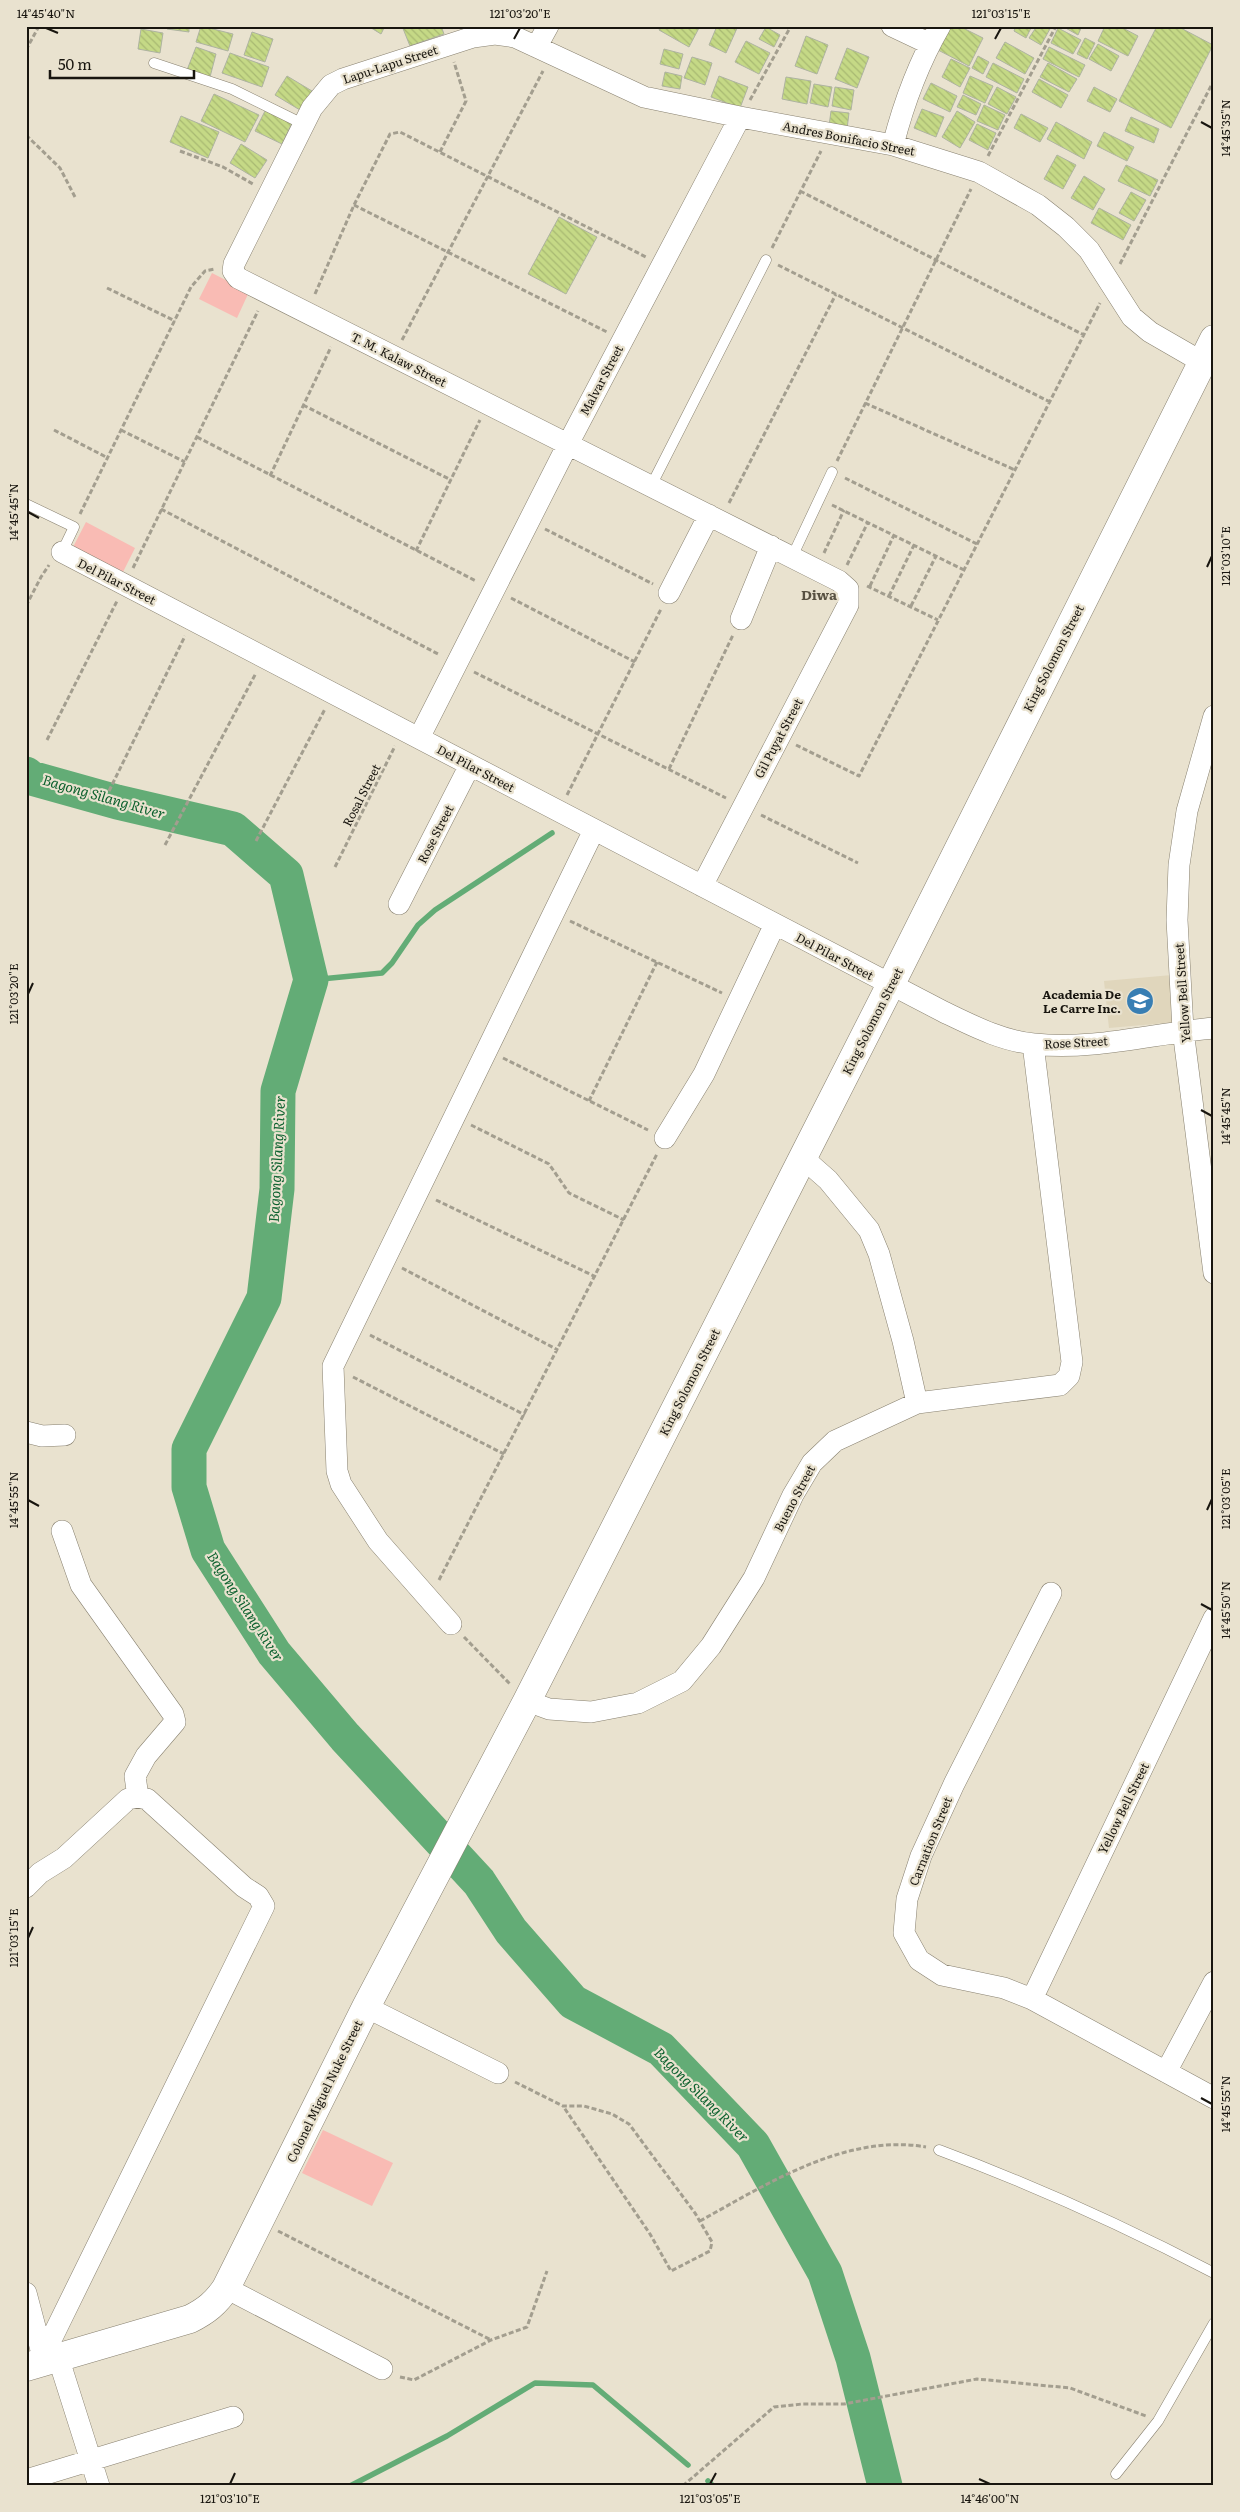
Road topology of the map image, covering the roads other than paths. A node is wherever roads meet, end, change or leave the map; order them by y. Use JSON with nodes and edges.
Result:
{"nodes":[{"id":1,"x":548,"y":26,"type":"edge"},
{"id":2,"x":892,"y":26,"type":"edge"},
{"id":3,"x":935,"y":35,"type":"edge"},
{"id":4,"x":545,"y":49,"type":"junction"},
{"id":5,"x":154,"y":63,"type":"dead end"},
{"id":6,"x":740,"y":117,"type":"junction"},
{"id":7,"x":303,"y":124,"type":"junction"},
{"id":8,"x":893,"y":145,"type":"junction"},
{"id":9,"x":766,"y":260,"type":"road end"},
{"id":10,"x":233,"y":271,"type":"joint"},
{"id":11,"x":1210,"y":356,"type":"edge"},
{"id":12,"x":568,"y":444,"type":"junction"},
{"id":13,"x":832,"y":472,"type":"road end"},
{"id":14,"x":651,"y":486,"type":"junction"},
{"id":15,"x":26,"y":504,"type":"edge"},
{"id":16,"x":714,"y":518,"type":"junction"},
{"id":17,"x":771,"y":546,"type":"junction"},
{"id":18,"x":62,"y":552,"type":"joint"},
{"id":19,"x":792,"y":557,"type":"junction"},
{"id":20,"x":844,"y":585,"type":"joint"},
{"id":21,"x":669,"y":593,"type":"road end"},
{"id":22,"x":741,"y":618,"type":"road end"},
{"id":23,"x":1214,"y":716,"type":"edge"},
{"id":24,"x":412,"y":734,"type":"junction"},
{"id":25,"x":470,"y":765,"type":"junction"},
{"id":26,"x":594,"y":830,"type":"junction"},
{"id":27,"x":702,"y":886,"type":"junction"},
{"id":28,"x":399,"y":904,"type":"dead end"},
{"id":29,"x":775,"y":924,"type":"junction"},
{"id":30,"x":890,"y":984,"type":"junction"},
{"id":31,"x":1214,"y":1028,"type":"edge"},
{"id":32,"x":1183,"y":1030,"type":"junction"},
{"id":33,"x":1033,"y":1044,"type":"junction"},
{"id":34,"x":664,"y":1138,"type":"road end"},
{"id":35,"x":803,"y":1158,"type":"junction"},
{"id":36,"x":1214,"y":1273,"type":"edge"},
{"id":37,"x":917,"y":1403,"type":"junction"},
{"id":38,"x":26,"y":1432,"type":"edge"},
{"id":39,"x":65,"y":1435,"type":"dead end"},
{"id":40,"x":62,"y":1531,"type":"dead end"},
{"id":41,"x":1051,"y":1593,"type":"dead end"},
{"id":42,"x":1214,"y":1618,"type":"edge"},
{"id":43,"x":451,"y":1624,"type":"road end"},
{"id":44,"x":527,"y":1701,"type":"junction"},
{"id":45,"x":138,"y":1797,"type":"junction"},
{"id":46,"x":26,"y":1887,"type":"edge"},
{"id":47,"x":1214,"y":1982,"type":"edge"},
{"id":48,"x":1032,"y":1999,"type":"junction"},
{"id":49,"x":366,"y":2006,"type":"junction"},
{"id":50,"x":1166,"y":2072,"type":"junction"},
{"id":51,"x":498,"y":2073,"type":"road end"},
{"id":52,"x":1214,"y":2098,"type":"edge"},
{"id":53,"x":939,"y":2150,"type":"road end"},
{"id":54,"x":1214,"y":2273,"type":"edge"},
{"id":55,"x":226,"y":2288,"type":"junction"},
{"id":56,"x":26,"y":2292,"type":"edge"},
{"id":57,"x":1214,"y":2323,"type":"edge"},
{"id":58,"x":43,"y":2360,"type":"edge"},
{"id":59,"x":382,"y":2369,"type":"road end"},
{"id":60,"x":233,"y":2417,"type":"dead end"},
{"id":61,"x":91,"y":2460,"type":"junction"},
{"id":62,"x":1116,"y":2474,"type":"dead end"},
{"id":63,"x":26,"y":2480,"type":"edge"},
{"id":64,"x":99,"y":2486,"type":"edge"}],
"edges":[{"from":1,"to":4,"type":"street"},
{"from":2,"to":3,"type":"street"},
{"from":3,"to":8,"type":"street"},
{"from":4,"to":6,"type":"street","name":"Andres Bonifacio Street"},
{"from":4,"to":7,"type":"street","name":"Lapu-Lapu Street"},
{"from":5,"to":7,"type":"lane"},
{"from":6,"to":8,"type":"street","name":"Andres Bonifacio Street"},
{"from":6,"to":12,"type":"street","name":"Malvar Street"},
{"from":7,"to":10,"type":"street","name":"Lapu-Lapu Street"},
{"from":8,"to":11,"type":"street","name":"Andres Bonifacio Street"},
{"from":9,"to":14,"type":"lane"},
{"from":10,"to":12,"type":"street","name":"T. M. Kalaw Street"},
{"from":11,"to":30,"type":"street","name":"King Solomon Street"},
{"from":12,"to":14,"type":"street","name":"T. M. Kalaw Street"},
{"from":12,"to":24,"type":"street","name":"Malvar Street"},
{"from":13,"to":19,"type":"lane"},
{"from":14,"to":16,"type":"street","name":"T. M. Kalaw Street"},
{"from":15,"to":18,"type":"lane"},
{"from":16,"to":17,"type":"street","name":"T. M. Kalaw Street"},
{"from":16,"to":21,"type":"street"},
{"from":17,"to":19,"type":"street","name":"T. M. Kalaw Street"},
{"from":17,"to":22,"type":"street"},
{"from":18,"to":24,"type":"street","name":"Del Pilar Street"},
{"from":19,"to":20,"type":"street","name":"T. M. Kalaw Street"},
{"from":20,"to":27,"type":"street","name":"Gil Puyat Street"},
{"from":23,"to":32,"type":"street","name":"Yellow Bell Street"},
{"from":24,"to":25,"type":"street","name":"Del Pilar Street"},
{"from":25,"to":26,"type":"street","name":"Del Pilar Street"},
{"from":25,"to":28,"type":"street","name":"Rose Street"},
{"from":26,"to":27,"type":"street","name":"Del Pilar Street"},
{"from":26,"to":43,"type":"street"},
{"from":27,"to":29,"type":"street","name":"Del Pilar Street"},
{"from":29,"to":30,"type":"street","name":"Del Pilar Street"},
{"from":29,"to":34,"type":"street"},
{"from":30,"to":33,"type":"street","name":"Rose Street"},
{"from":30,"to":35,"type":"street","name":"King Solomon Street"},
{"from":31,"to":32,"type":"street","name":"Rose Street"},
{"from":32,"to":33,"type":"street","name":"Rose Street"},
{"from":32,"to":36,"type":"street","name":"Yellow Bell Street"},
{"from":33,"to":37,"type":"street","name":"Bueno Street"},
{"from":35,"to":37,"type":"street"},
{"from":35,"to":44,"type":"street","name":"King Solomon Street"},
{"from":37,"to":44,"type":"street","name":"Bueno Street"},
{"from":38,"to":39,"type":"street"},
{"from":40,"to":45,"type":"street"},
{"from":41,"to":48,"type":"street","name":"Carnation Street"},
{"from":42,"to":48,"type":"street","name":"Yellow Bell Street"},
{"from":44,"to":49,"type":"street","name":"Colonel Miguel Nuke Street"},
{"from":45,"to":46,"type":"street"},
{"from":45,"to":58,"type":"street"},
{"from":47,"to":50,"type":"street"},
{"from":48,"to":50,"type":"street","name":"Carnation Street"},
{"from":49,"to":51,"type":"street"},
{"from":49,"to":55,"type":"street","name":"Colonel Miguel Nuke Street"},
{"from":50,"to":52,"type":"street","name":"Carnation Street"},
{"from":53,"to":54,"type":"lane"},
{"from":55,"to":58,"type":"street","name":"Colonel Miguel Nuke Street"},
{"from":55,"to":59,"type":"street"},
{"from":56,"to":58,"type":"street"},
{"from":57,"to":62,"type":"lane"},
{"from":58,"to":61,"type":"street"},
{"from":60,"to":61,"type":"street"},
{"from":61,"to":63,"type":"street"},
{"from":61,"to":64,"type":"street"}]}
